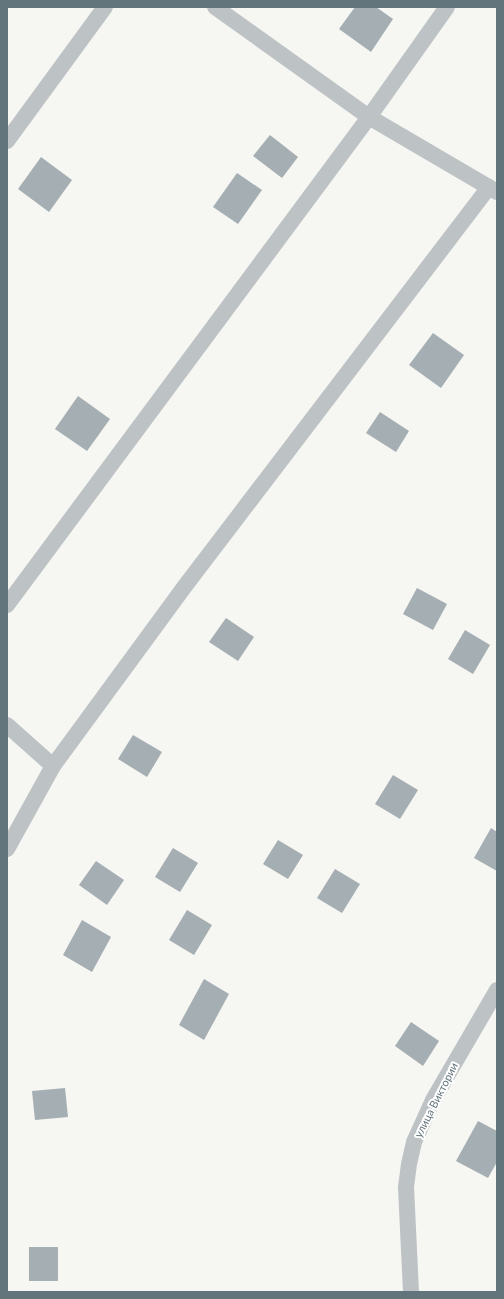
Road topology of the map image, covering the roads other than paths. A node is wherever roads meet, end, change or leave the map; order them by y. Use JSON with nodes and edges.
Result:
{"nodes":[{"id":1,"x":104,"y":7,"type":"edge"},
{"id":2,"x":215,"y":7,"type":"edge"},
{"id":3,"x":448,"y":7,"type":"edge"},
{"id":4,"x":369,"y":117,"type":"junction"},
{"id":5,"x":7,"y":141,"type":"edge"},
{"id":6,"x":493,"y":190,"type":"edge"},
{"id":7,"x":7,"y":605,"type":"edge"},
{"id":8,"x":7,"y":725,"type":"edge"},
{"id":9,"x":53,"y":766,"type":"junction"},
{"id":10,"x":7,"y":849,"type":"edge"},
{"id":11,"x":497,"y":990,"type":"edge"},
{"id":12,"x":411,"y":1292,"type":"edge"}],
"edges":[{"from":1,"to":5,"type":"street"},
{"from":2,"to":4,"type":"street"},
{"from":3,"to":4,"type":"street"},
{"from":4,"to":6,"type":"street"},
{"from":4,"to":7,"type":"street"},
{"from":6,"to":9,"type":"street"},
{"from":8,"to":9,"type":"street"},
{"from":9,"to":10,"type":"street"},
{"from":11,"to":12,"type":"street","name":"улица Виктории"}]}
